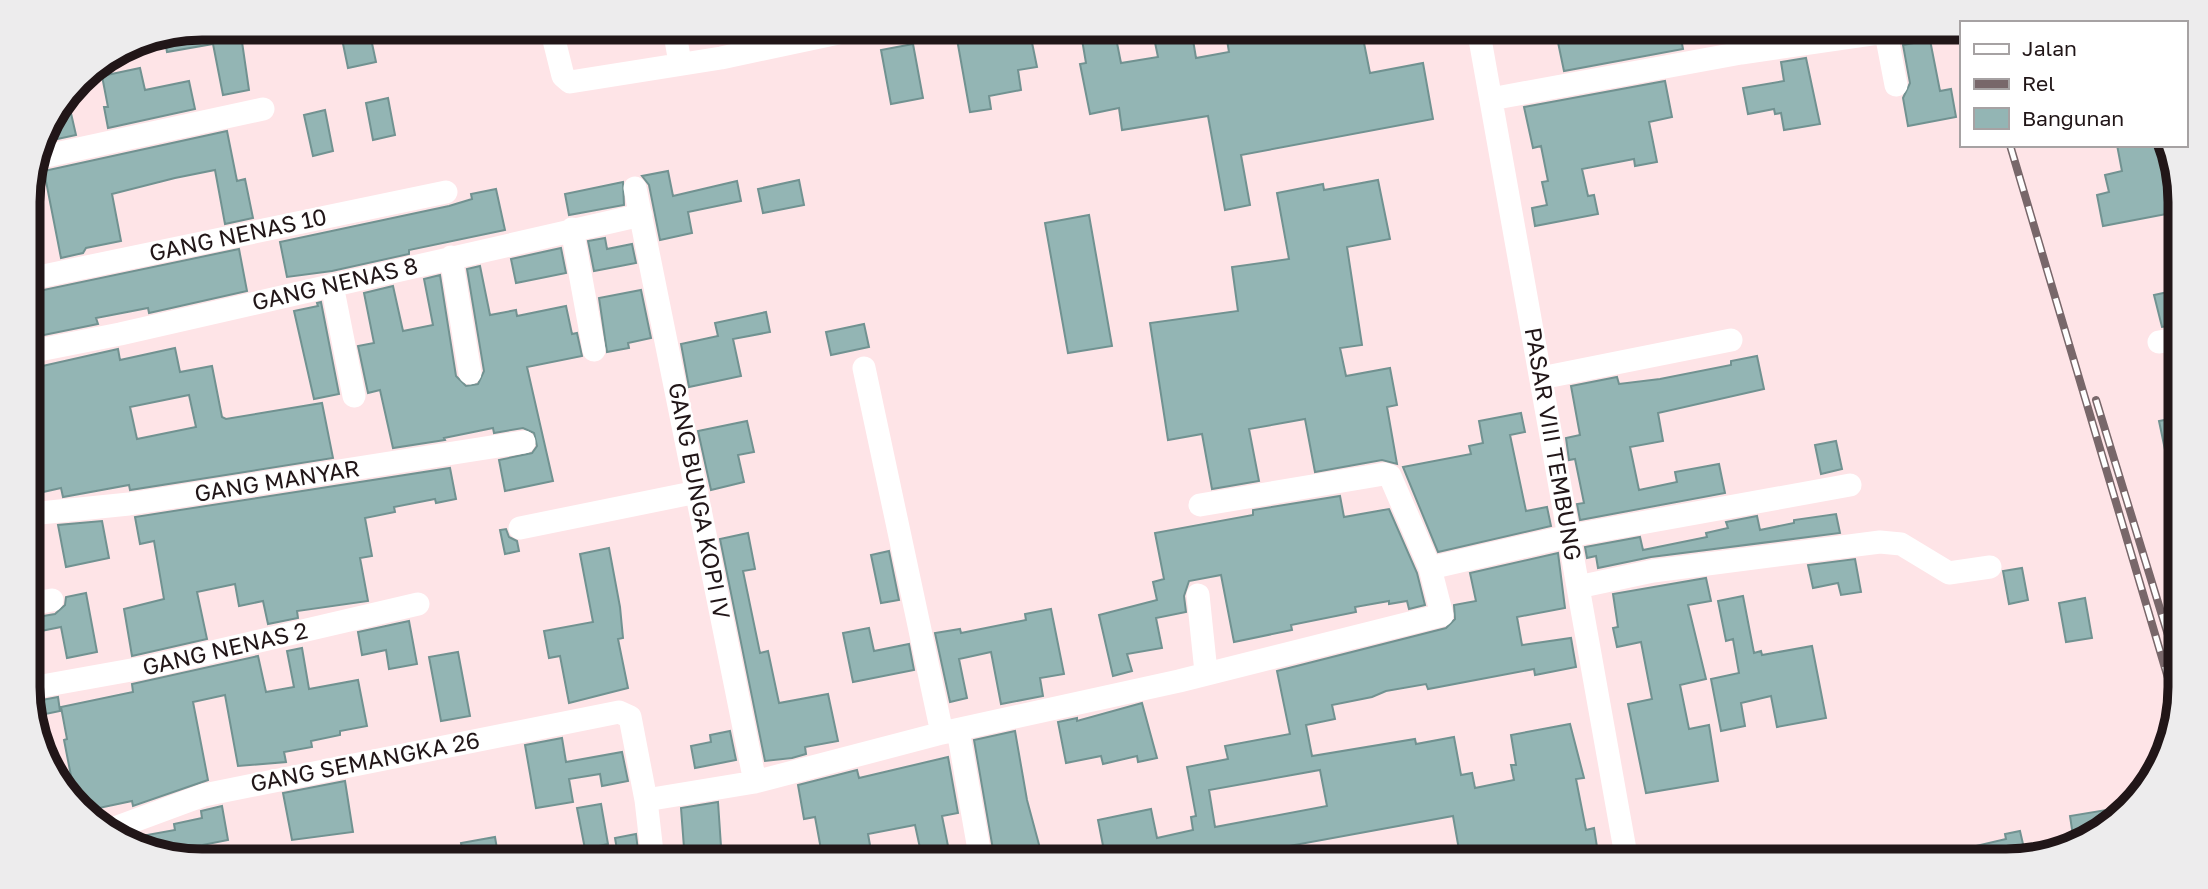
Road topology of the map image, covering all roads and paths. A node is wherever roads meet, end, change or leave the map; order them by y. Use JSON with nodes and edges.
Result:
{"nodes":[{"id":1,"x":1480,"y":40,"type":"edge"},
{"id":2,"x":1835,"y":40,"type":"edge"},
{"id":3,"x":1887,"y":40,"type":"edge"},
{"id":4,"x":554,"y":41,"type":"edge"},
{"id":5,"x":676,"y":41,"type":"edge"},
{"id":6,"x":802,"y":41,"type":"edge"},
{"id":7,"x":680,"y":63,"type":"junction"},
{"id":8,"x":1896,"y":85,"type":"dead end"},
{"id":9,"x":1491,"y":99,"type":"junction"},
{"id":10,"x":263,"y":109,"type":"dead end"},
{"id":11,"x":47,"y":156,"type":"edge"},
{"id":12,"x":635,"y":188,"type":"dead end"},
{"id":13,"x":446,"y":192,"type":"dead end"},
{"id":14,"x":641,"y":218,"type":"junction"},
{"id":15,"x":572,"y":229,"type":"junction"},
{"id":16,"x":451,"y":257,"type":"junction"},
{"id":17,"x":41,"y":277,"type":"edge"},
{"id":18,"x":332,"y":285,"type":"junction"},
{"id":19,"x":1731,"y":340,"type":"dead end"},
{"id":20,"x":41,"y":350,"type":"edge"},
{"id":21,"x":594,"y":350,"type":"dead end"},
{"id":22,"x":864,"y":368,"type":"dead end"},
{"id":23,"x":470,"y":373,"type":"dead end"},
{"id":24,"x":1541,"y":378,"type":"junction"},
{"id":25,"x":354,"y":396,"type":"dead end"},
{"id":26,"x":524,"y":442,"type":"dead end"},
{"id":27,"x":1850,"y":485,"type":"dead end"},
{"id":28,"x":697,"y":492,"type":"junction"},
{"id":29,"x":1200,"y":505,"type":"dead end"},
{"id":30,"x":40,"y":513,"type":"edge"},
{"id":31,"x":520,"y":528,"type":"dead end"},
{"id":32,"x":1569,"y":536,"type":"junction"},
{"id":33,"x":1990,"y":567,"type":"dead end"},
{"id":34,"x":1430,"y":568,"type":"junction"},
{"id":35,"x":1578,"y":587,"type":"junction"},
{"id":36,"x":1198,"y":595,"type":"dead end"},
{"id":37,"x":418,"y":604,"type":"dead end"},
{"id":38,"x":1206,"y":672,"type":"junction"},
{"id":39,"x":40,"y":686,"type":"edge"},
{"id":40,"x":950,"y":732,"type":"junction"},
{"id":41,"x":755,"y":782,"type":"junction"},
{"id":42,"x":646,"y":800,"type":"junction"},
{"id":43,"x":120,"y":826,"type":"edge"},
{"id":44,"x":1625,"y":848,"type":"edge"},
{"id":45,"x":652,"y":849,"type":"edge"},
{"id":46,"x":978,"y":849,"type":"edge"}],
"edges":[{"from":1,"to":9,"type":"street","name":"PASAR VIII TEMBUNG"},
{"from":2,"to":9,"type":"street"},
{"from":3,"to":8,"type":"street"},
{"from":4,"to":7,"type":"street"},
{"from":5,"to":7,"type":"street"},
{"from":6,"to":7,"type":"street"},
{"from":9,"to":24,"type":"street","name":"PASAR VIII TEMBUNG"},
{"from":10,"to":11,"type":"street"},
{"from":12,"to":14,"type":"street","name":"GANG BUNGA KOPI IV"},
{"from":13,"to":17,"type":"street","name":"GANG NENAS 10"},
{"from":14,"to":15,"type":"street","name":"GANG NENAS 8"},
{"from":14,"to":28,"type":"street","name":"GANG BUNGA KOPI IV"},
{"from":15,"to":16,"type":"street","name":"GANG NENAS 8"},
{"from":15,"to":21,"type":"street"},
{"from":16,"to":18,"type":"street","name":"GANG NENAS 8"},
{"from":16,"to":23,"type":"street"},
{"from":18,"to":20,"type":"street","name":"GANG NENAS 8"},
{"from":18,"to":25,"type":"street"},
{"from":19,"to":24,"type":"street"},
{"from":22,"to":40,"type":"street"},
{"from":24,"to":32,"type":"street","name":"PASAR VIII TEMBUNG"},
{"from":26,"to":30,"type":"street","name":"GANG MANYAR"},
{"from":27,"to":32,"type":"street"},
{"from":28,"to":31,"type":"street"},
{"from":28,"to":41,"type":"street","name":"GANG BUNGA KOPI IV"},
{"from":29,"to":34,"type":"street"},
{"from":32,"to":34,"type":"street"},
{"from":32,"to":35,"type":"street","name":"PASAR VIII TEMBUNG"},
{"from":33,"to":35,"type":"street"},
{"from":34,"to":38,"type":"street"},
{"from":35,"to":44,"type":"street","name":"PASAR VIII TEMBUNG"},
{"from":36,"to":38,"type":"street"},
{"from":37,"to":39,"type":"street","name":"GANG NENAS 2"},
{"from":38,"to":40,"type":"street"},
{"from":40,"to":41,"type":"street"},
{"from":40,"to":46,"type":"street"},
{"from":41,"to":42,"type":"street"},
{"from":42,"to":43,"type":"street","name":"GANG SEMANGKA 26"},
{"from":42,"to":45,"type":"street"}]}
